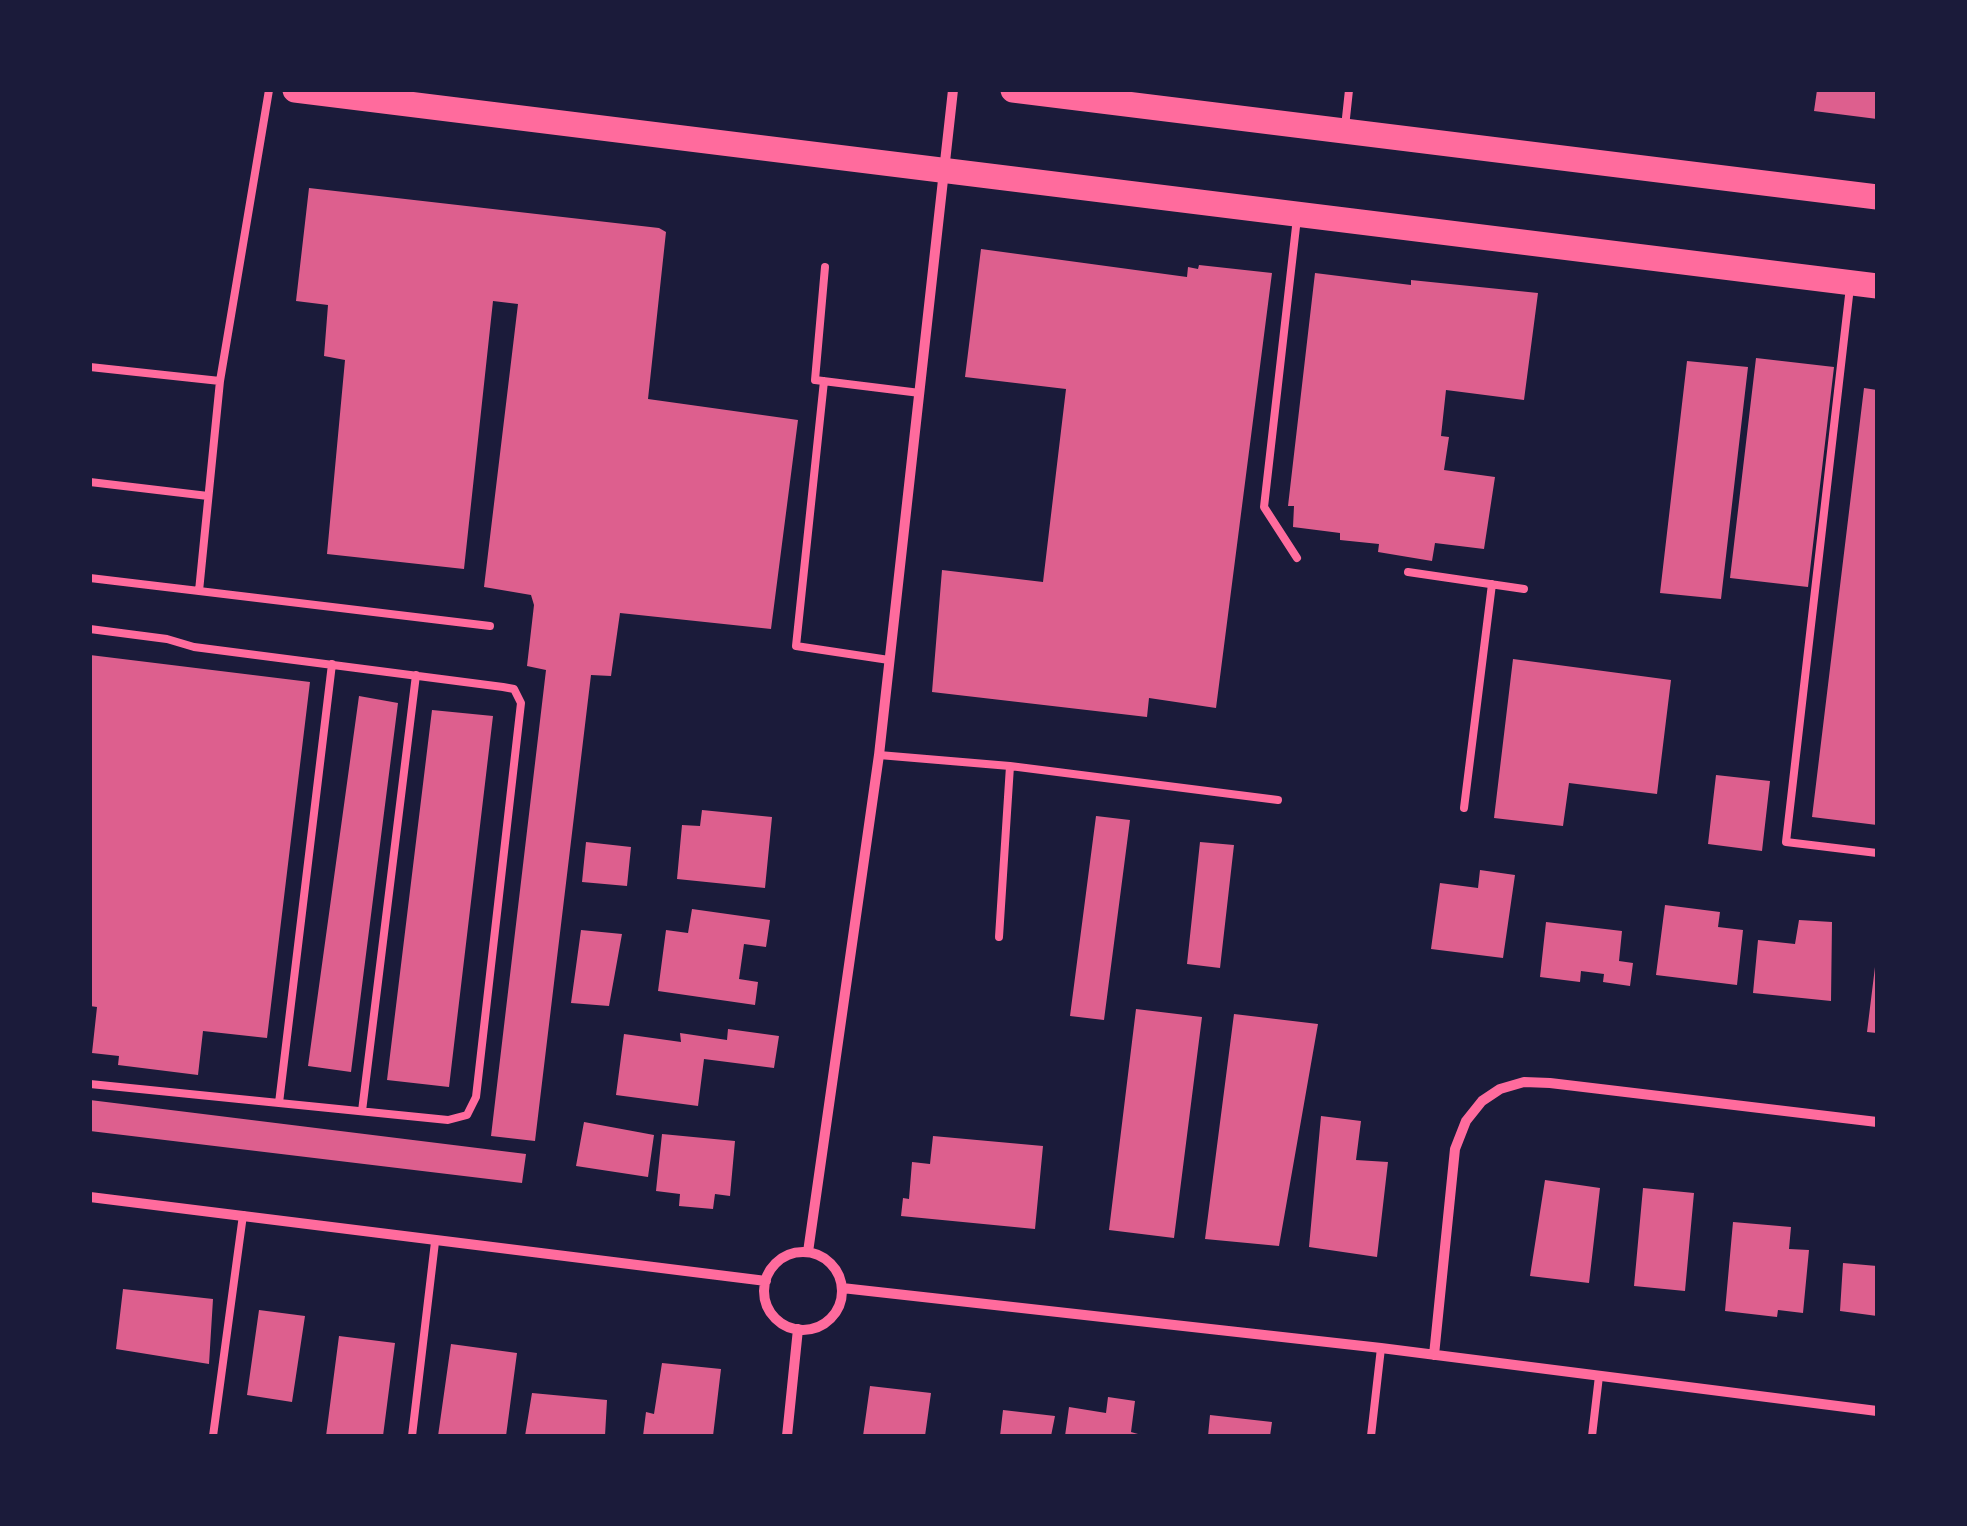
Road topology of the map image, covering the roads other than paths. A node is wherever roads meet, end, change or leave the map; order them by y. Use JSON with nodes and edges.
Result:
{"nodes":[{"id":1,"x":269,"y":90,"type":"edge"},
{"id":2,"x":295,"y":90,"type":"edge"},
{"id":3,"x":953,"y":90,"type":"edge"},
{"id":4,"x":1012,"y":90,"type":"edge"},
{"id":5,"x":1349,"y":90,"type":"edge"},
{"id":6,"x":1344,"y":131,"type":"junction"},
{"id":7,"x":946,"y":170,"type":"junction"},
{"id":8,"x":1877,"y":197,"type":"edge"},
{"id":9,"x":1298,"y":214,"type":"junction"},
{"id":10,"x":825,"y":267,"type":"dead end"},
{"id":11,"x":1864,"y":284,"type":"edge"},
{"id":12,"x":90,"y":367,"type":"edge"},
{"id":13,"x":220,"y":381,"type":"junction"},
{"id":14,"x":824,"y":381,"type":"junction"},
{"id":15,"x":920,"y":392,"type":"junction"},
{"id":16,"x":90,"y":482,"type":"edge"},
{"id":17,"x":208,"y":496,"type":"junction"},
{"id":18,"x":1297,"y":558,"type":"dead end"},
{"id":19,"x":1408,"y":572,"type":"dead end"},
{"id":20,"x":90,"y":578,"type":"edge"},
{"id":21,"x":1492,"y":584,"type":"junction"},
{"id":22,"x":1524,"y":589,"type":"dead end"},
{"id":23,"x":198,"y":591,"type":"junction"},
{"id":24,"x":490,"y":626,"type":"dead end"},
{"id":25,"x":90,"y":629,"type":"edge"},
{"id":26,"x":889,"y":660,"type":"junction"},
{"id":27,"x":332,"y":664,"type":"junction"},
{"id":28,"x":416,"y":675,"type":"junction"},
{"id":29,"x":879,"y":755,"type":"junction"},
{"id":30,"x":1010,"y":766,"type":"junction"},
{"id":31,"x":1278,"y":800,"type":"dead end"},
{"id":32,"x":1464,"y":808,"type":"dead end"},
{"id":33,"x":1877,"y":853,"type":"edge"},
{"id":34,"x":999,"y":937,"type":"dead end"},
{"id":35,"x":90,"y":1084,"type":"edge"},
{"id":36,"x":279,"y":1103,"type":"junction"},
{"id":37,"x":362,"y":1111,"type":"junction"},
{"id":38,"x":1877,"y":1122,"type":"edge"},
{"id":39,"x":90,"y":1197,"type":"edge"},
{"id":40,"x":243,"y":1215,"type":"junction"},
{"id":41,"x":434,"y":1242,"type":"junction"},
{"id":42,"x":808,"y":1252,"type":"junction"},
{"id":43,"x":766,"y":1280,"type":"junction"},
{"id":44,"x":842,"y":1288,"type":"junction"},
{"id":45,"x":798,"y":1329,"type":"junction"},
{"id":46,"x":1381,"y":1348,"type":"junction"},
{"id":47,"x":1434,"y":1355,"type":"junction"},
{"id":48,"x":1599,"y":1376,"type":"junction"},
{"id":49,"x":1877,"y":1412,"type":"edge"},
{"id":50,"x":213,"y":1436,"type":"edge"},
{"id":51,"x":412,"y":1436,"type":"edge"},
{"id":52,"x":787,"y":1436,"type":"edge"},
{"id":53,"x":1371,"y":1436,"type":"edge"},
{"id":54,"x":1592,"y":1436,"type":"edge"}],
"edges":[{"from":1,"to":13,"type":"lane"},
{"from":2,"to":7,"type":"main road"},
{"from":3,"to":7,"type":"street"},
{"from":4,"to":6,"type":"main road"},
{"from":5,"to":6,"type":"lane"},
{"from":6,"to":8,"type":"main road"},
{"from":7,"to":9,"type":"main road"},
{"from":7,"to":15,"type":"street"},
{"from":9,"to":11,"type":"main road"},
{"from":9,"to":18,"type":"lane"},
{"from":10,"to":14,"type":"lane"},
{"from":11,"to":33,"type":"lane"},
{"from":12,"to":13,"type":"lane"},
{"from":13,"to":17,"type":"lane"},
{"from":14,"to":15,"type":"lane"},
{"from":14,"to":26,"type":"lane"},
{"from":15,"to":26,"type":"street"},
{"from":16,"to":17,"type":"lane"},
{"from":17,"to":23,"type":"lane"},
{"from":19,"to":21,"type":"lane"},
{"from":20,"to":23,"type":"lane"},
{"from":21,"to":22,"type":"lane"},
{"from":21,"to":32,"type":"lane"},
{"from":23,"to":24,"type":"lane"},
{"from":25,"to":27,"type":"lane"},
{"from":26,"to":29,"type":"street"},
{"from":27,"to":28,"type":"lane"},
{"from":27,"to":36,"type":"lane"},
{"from":28,"to":37,"type":"lane"},
{"from":28,"to":37,"type":"lane"},
{"from":29,"to":30,"type":"lane"},
{"from":29,"to":42,"type":"street"},
{"from":30,"to":31,"type":"lane"},
{"from":30,"to":34,"type":"lane"},
{"from":35,"to":36,"type":"lane"},
{"from":36,"to":37,"type":"lane"},
{"from":38,"to":47,"type":"street"},
{"from":39,"to":40,"type":"street"},
{"from":40,"to":41,"type":"street"},
{"from":40,"to":50,"type":"lane"},
{"from":41,"to":43,"type":"street"},
{"from":41,"to":51,"type":"lane"},
{"from":42,"to":43,"type":"street"},
{"from":42,"to":44,"type":"street"},
{"from":43,"to":45,"type":"street"},
{"from":44,"to":45,"type":"street"},
{"from":44,"to":46,"type":"street"},
{"from":45,"to":52,"type":"street"},
{"from":46,"to":47,"type":"street"},
{"from":46,"to":53,"type":"lane"},
{"from":47,"to":48,"type":"street"},
{"from":48,"to":49,"type":"street"},
{"from":48,"to":54,"type":"lane"}]}
